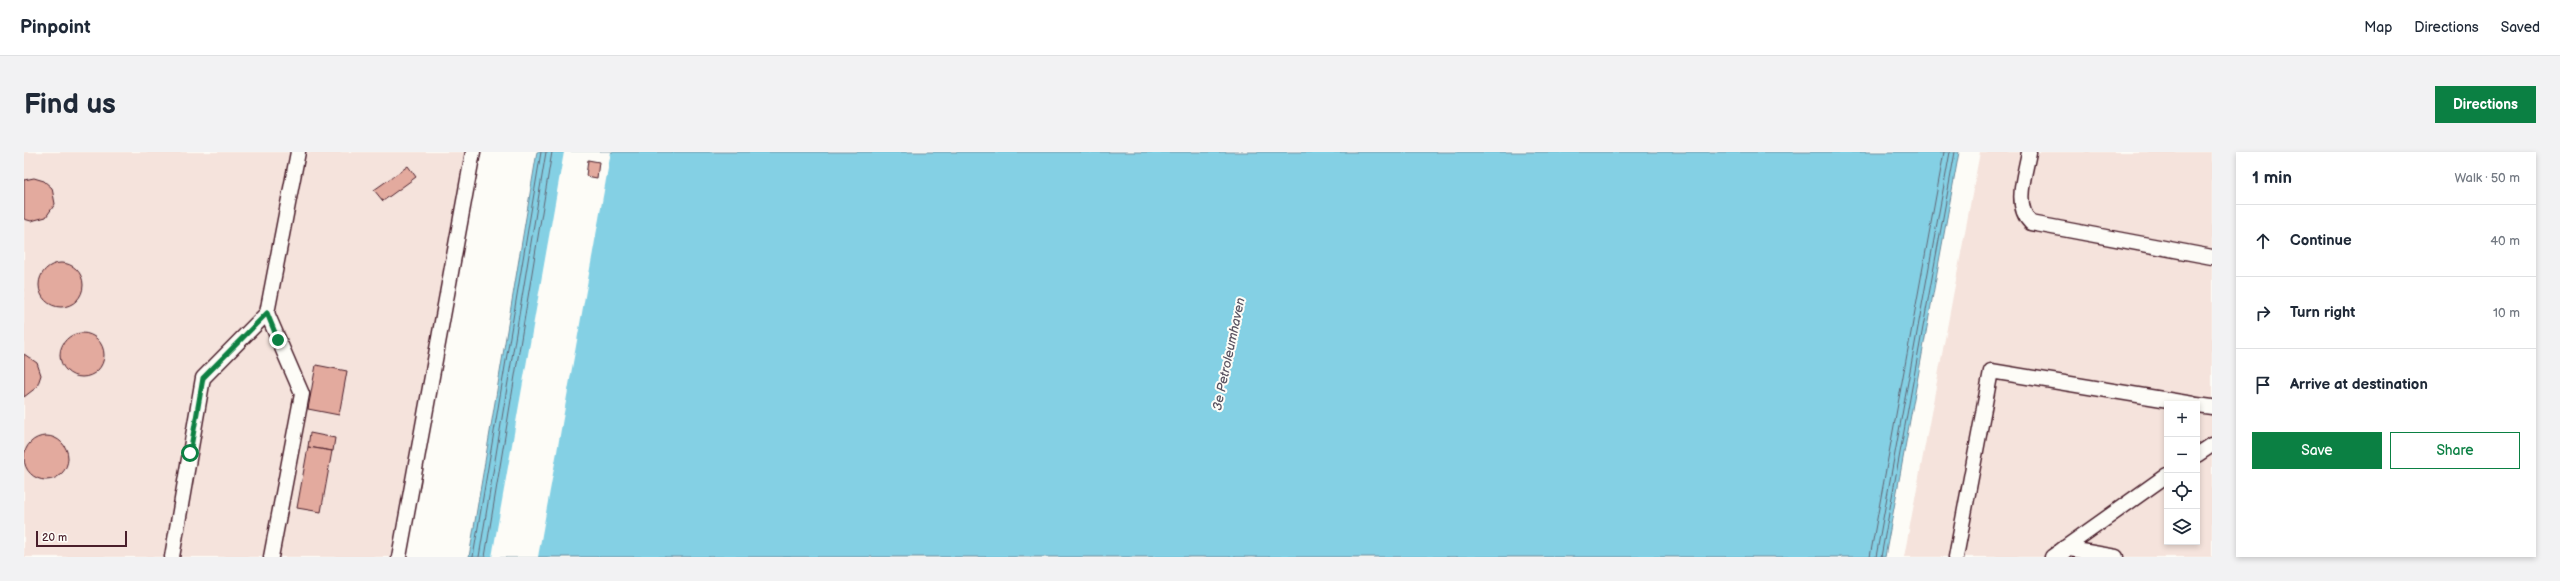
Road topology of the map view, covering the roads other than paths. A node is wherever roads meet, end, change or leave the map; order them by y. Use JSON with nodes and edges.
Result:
{"nodes":[{"id":1,"x":298,"y":152,"type":"edge"},
{"id":2,"x":473,"y":152,"type":"edge"},
{"id":3,"x":2029,"y":152,"type":"edge"},
{"id":4,"x":2212,"y":257,"type":"edge"},
{"id":5,"x":267,"y":313,"type":"junction"},
{"id":6,"x":2175,"y":401,"type":"edge"},
{"id":7,"x":2200,"y":405,"type":"edge"},
{"id":8,"x":2212,"y":407,"type":"edge"},
{"id":9,"x":2212,"y":445,"type":"edge"},
{"id":10,"x":2200,"y":453,"type":"edge"},
{"id":11,"x":2164,"y":477,"type":"edge"},
{"id":12,"x":2063,"y":552,"type":"edge"},
{"id":13,"x":172,"y":557,"type":"edge"},
{"id":14,"x":271,"y":557,"type":"edge"},
{"id":15,"x":398,"y":557,"type":"edge"},
{"id":16,"x":1956,"y":557,"type":"edge"},
{"id":17,"x":2052,"y":557,"type":"edge"},
{"id":18,"x":2116,"y":557,"type":"edge"}],
"edges":[{"from":1,"to":5,"type":"lane"},
{"from":2,"to":15,"type":"lane"},
{"from":3,"to":4,"type":"lane"},
{"from":5,"to":13,"type":"lane"},
{"from":5,"to":14,"type":"lane"},
{"from":6,"to":16,"type":"lane"},
{"from":7,"to":8,"type":"lane"},
{"from":9,"to":10,"type":"lane"},
{"from":11,"to":12,"type":"lane"},
{"from":12,"to":17,"type":"lane"},
{"from":12,"to":18,"type":"lane"}]}
